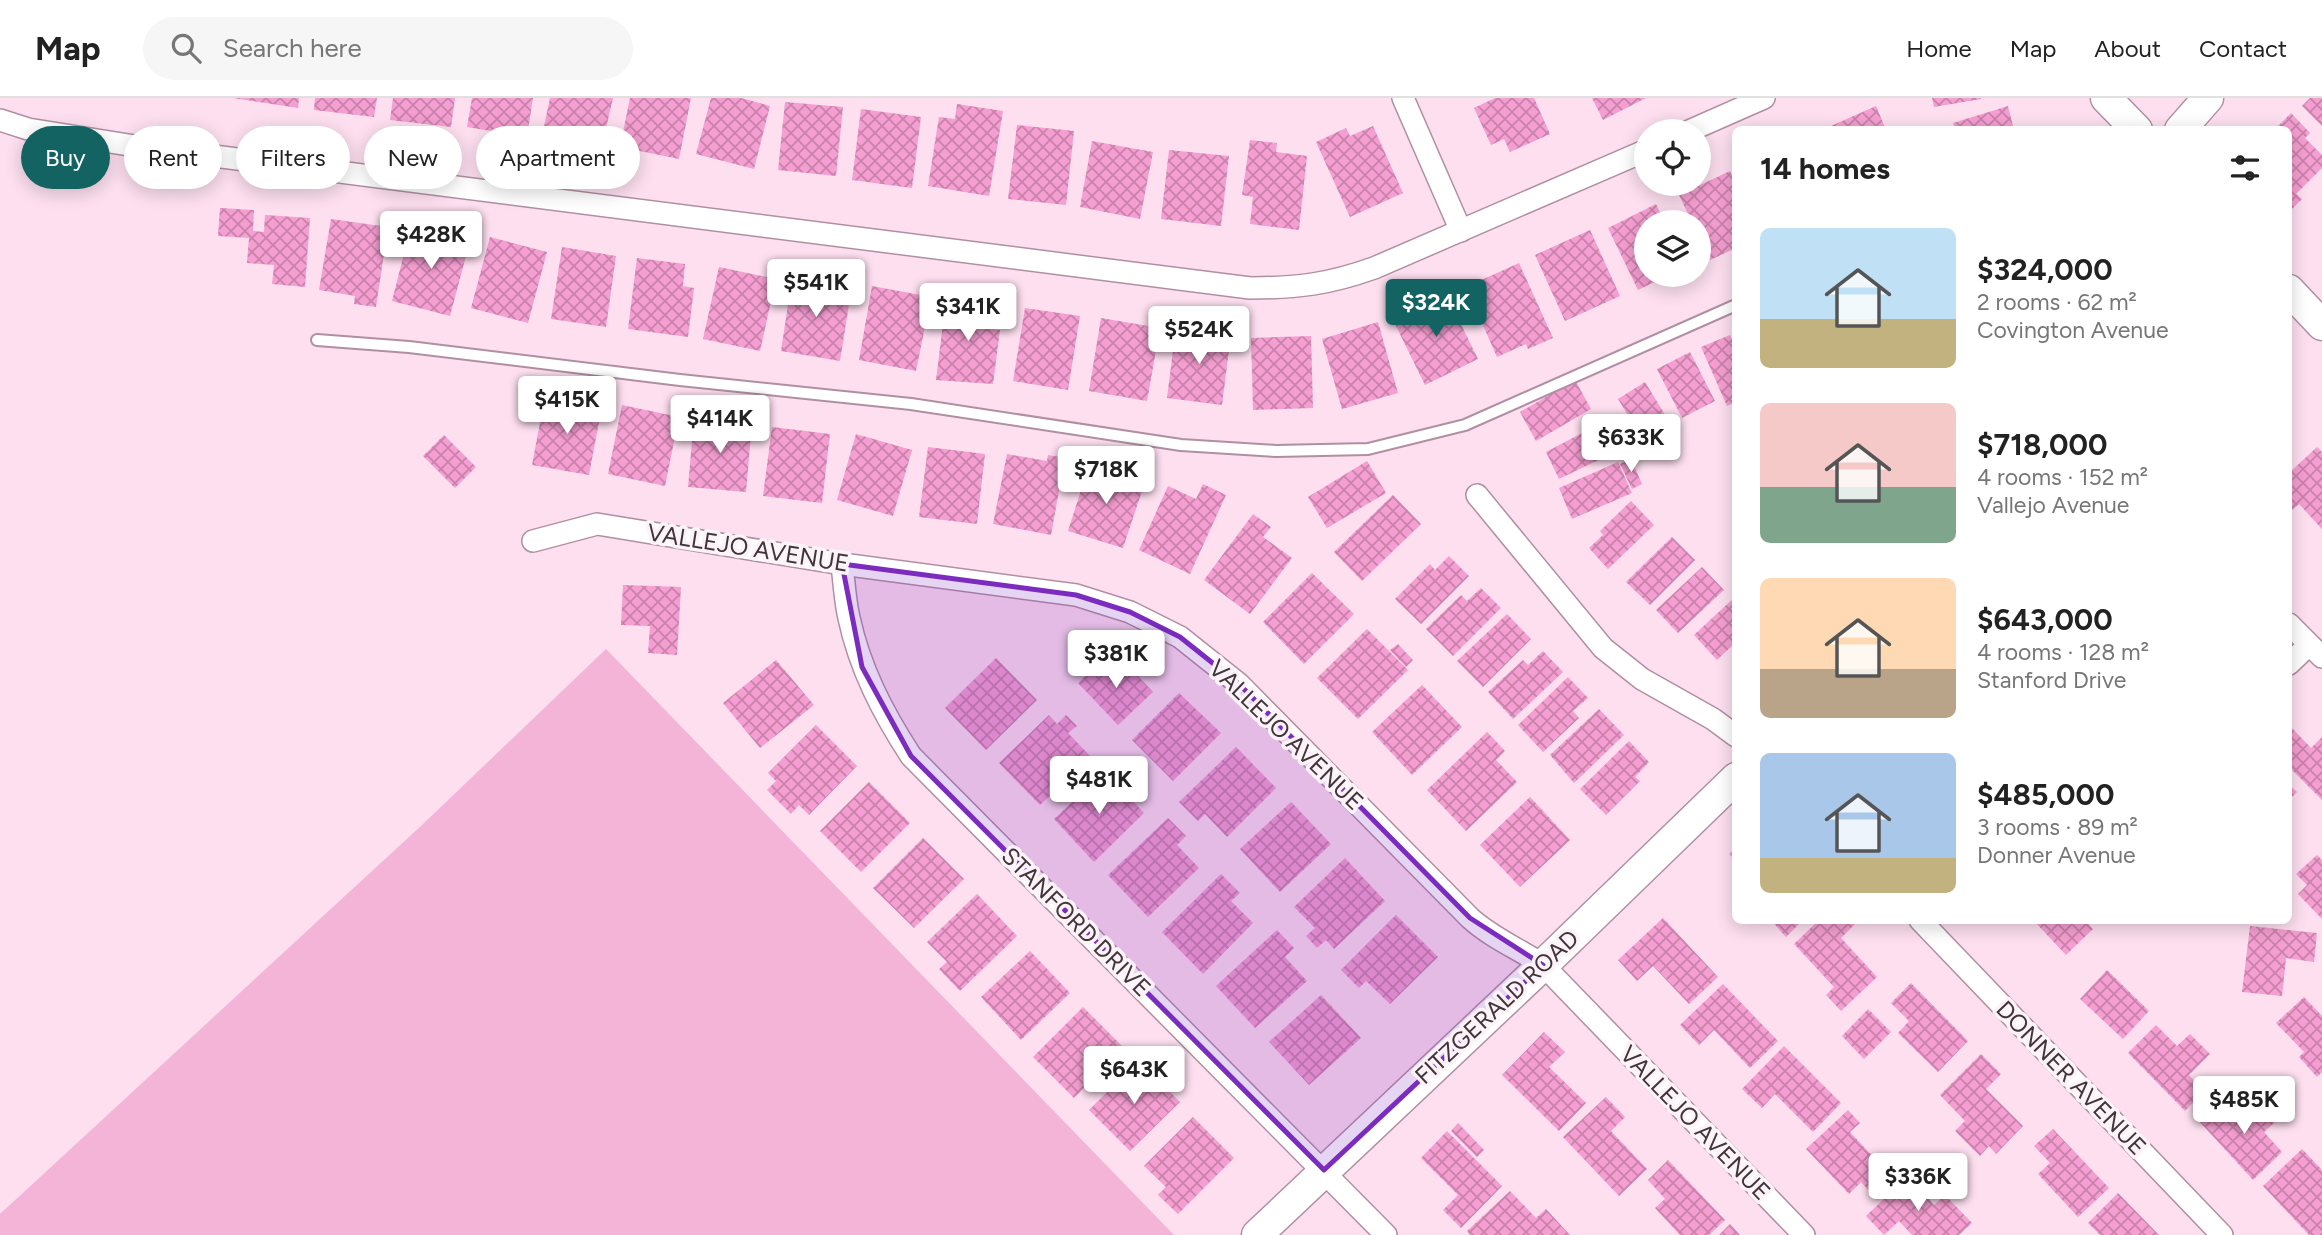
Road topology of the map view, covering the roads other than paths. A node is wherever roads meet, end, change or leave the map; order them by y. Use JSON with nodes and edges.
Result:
{"nodes":[{"id":1,"x":1403,"y":98,"type":"edge"},
{"id":2,"x":1764,"y":98,"type":"edge"},
{"id":3,"x":2106,"y":98,"type":"edge"},
{"id":4,"x":2208,"y":98,"type":"edge"},
{"id":5,"x":1721,"y":107,"type":"edge"},
{"id":6,"x":1705,"y":119,"type":"edge"},
{"id":7,"x":0,"y":120,"type":"edge"},
{"id":8,"x":2133,"y":126,"type":"edge"},
{"id":9,"x":2184,"y":126,"type":"edge"},
{"id":10,"x":1634,"y":156,"type":"edge"},
{"id":11,"x":1461,"y":231,"type":"junction"},
{"id":12,"x":2292,"y":293,"type":"edge"},
{"id":13,"x":1732,"y":307,"type":"edge"},
{"id":14,"x":2322,"y":325,"type":"edge"},
{"id":15,"x":317,"y":340,"type":"dead end"},
{"id":16,"x":1477,"y":495,"type":"dead end"},
{"id":17,"x":533,"y":541,"type":"dead end"},
{"id":18,"x":842,"y":564,"type":"junction"},
{"id":19,"x":2292,"y":627,"type":"edge"},
{"id":20,"x":2316,"y":651,"type":"edge"},
{"id":21,"x":2292,"y":663,"type":"edge"},
{"id":22,"x":1732,"y":733,"type":"edge"},
{"id":23,"x":1732,"y":782,"type":"edge"},
{"id":24,"x":1924,"y":924,"type":"edge"},
{"id":25,"x":1543,"y":965,"type":"junction"},
{"id":26,"x":1324,"y":1170,"type":"junction"},
{"id":27,"x":1257,"y":1235,"type":"edge"},
{"id":28,"x":1386,"y":1235,"type":"edge"},
{"id":29,"x":1804,"y":1235,"type":"edge"},
{"id":30,"x":2222,"y":1235,"type":"edge"}],
"edges":[{"from":1,"to":11,"type":"street"},
{"from":2,"to":5,"type":"street"},
{"from":3,"to":8,"type":"main road"},
{"from":4,"to":9,"type":"main road"},
{"from":5,"to":6,"type":"street"},
{"from":7,"to":11,"type":"street"},
{"from":10,"to":11,"type":"street"},
{"from":12,"to":14,"type":"main road"},
{"from":13,"to":15,"type":"lane"},
{"from":16,"to":22,"type":"street"},
{"from":17,"to":18,"type":"street","name":"VALLEJO AVENUE"},
{"from":18,"to":25,"type":"street","name":"VALLEJO AVENUE"},
{"from":18,"to":26,"type":"street","name":"STANFORD DRIVE"},
{"from":19,"to":20,"type":"street"},
{"from":20,"to":21,"type":"street"},
{"from":23,"to":25,"type":"main road","name":"FITZGERALD ROAD"},
{"from":24,"to":30,"type":"street","name":"DONNER AVENUE"},
{"from":25,"to":26,"type":"main road","name":"FITZGERALD ROAD"},
{"from":25,"to":29,"type":"street","name":"VALLEJO AVENUE"},
{"from":26,"to":27,"type":"main road","name":"FITZGERALD ROAD"},
{"from":26,"to":28,"type":"street","name":"STANFORD DRIVE"}]}
